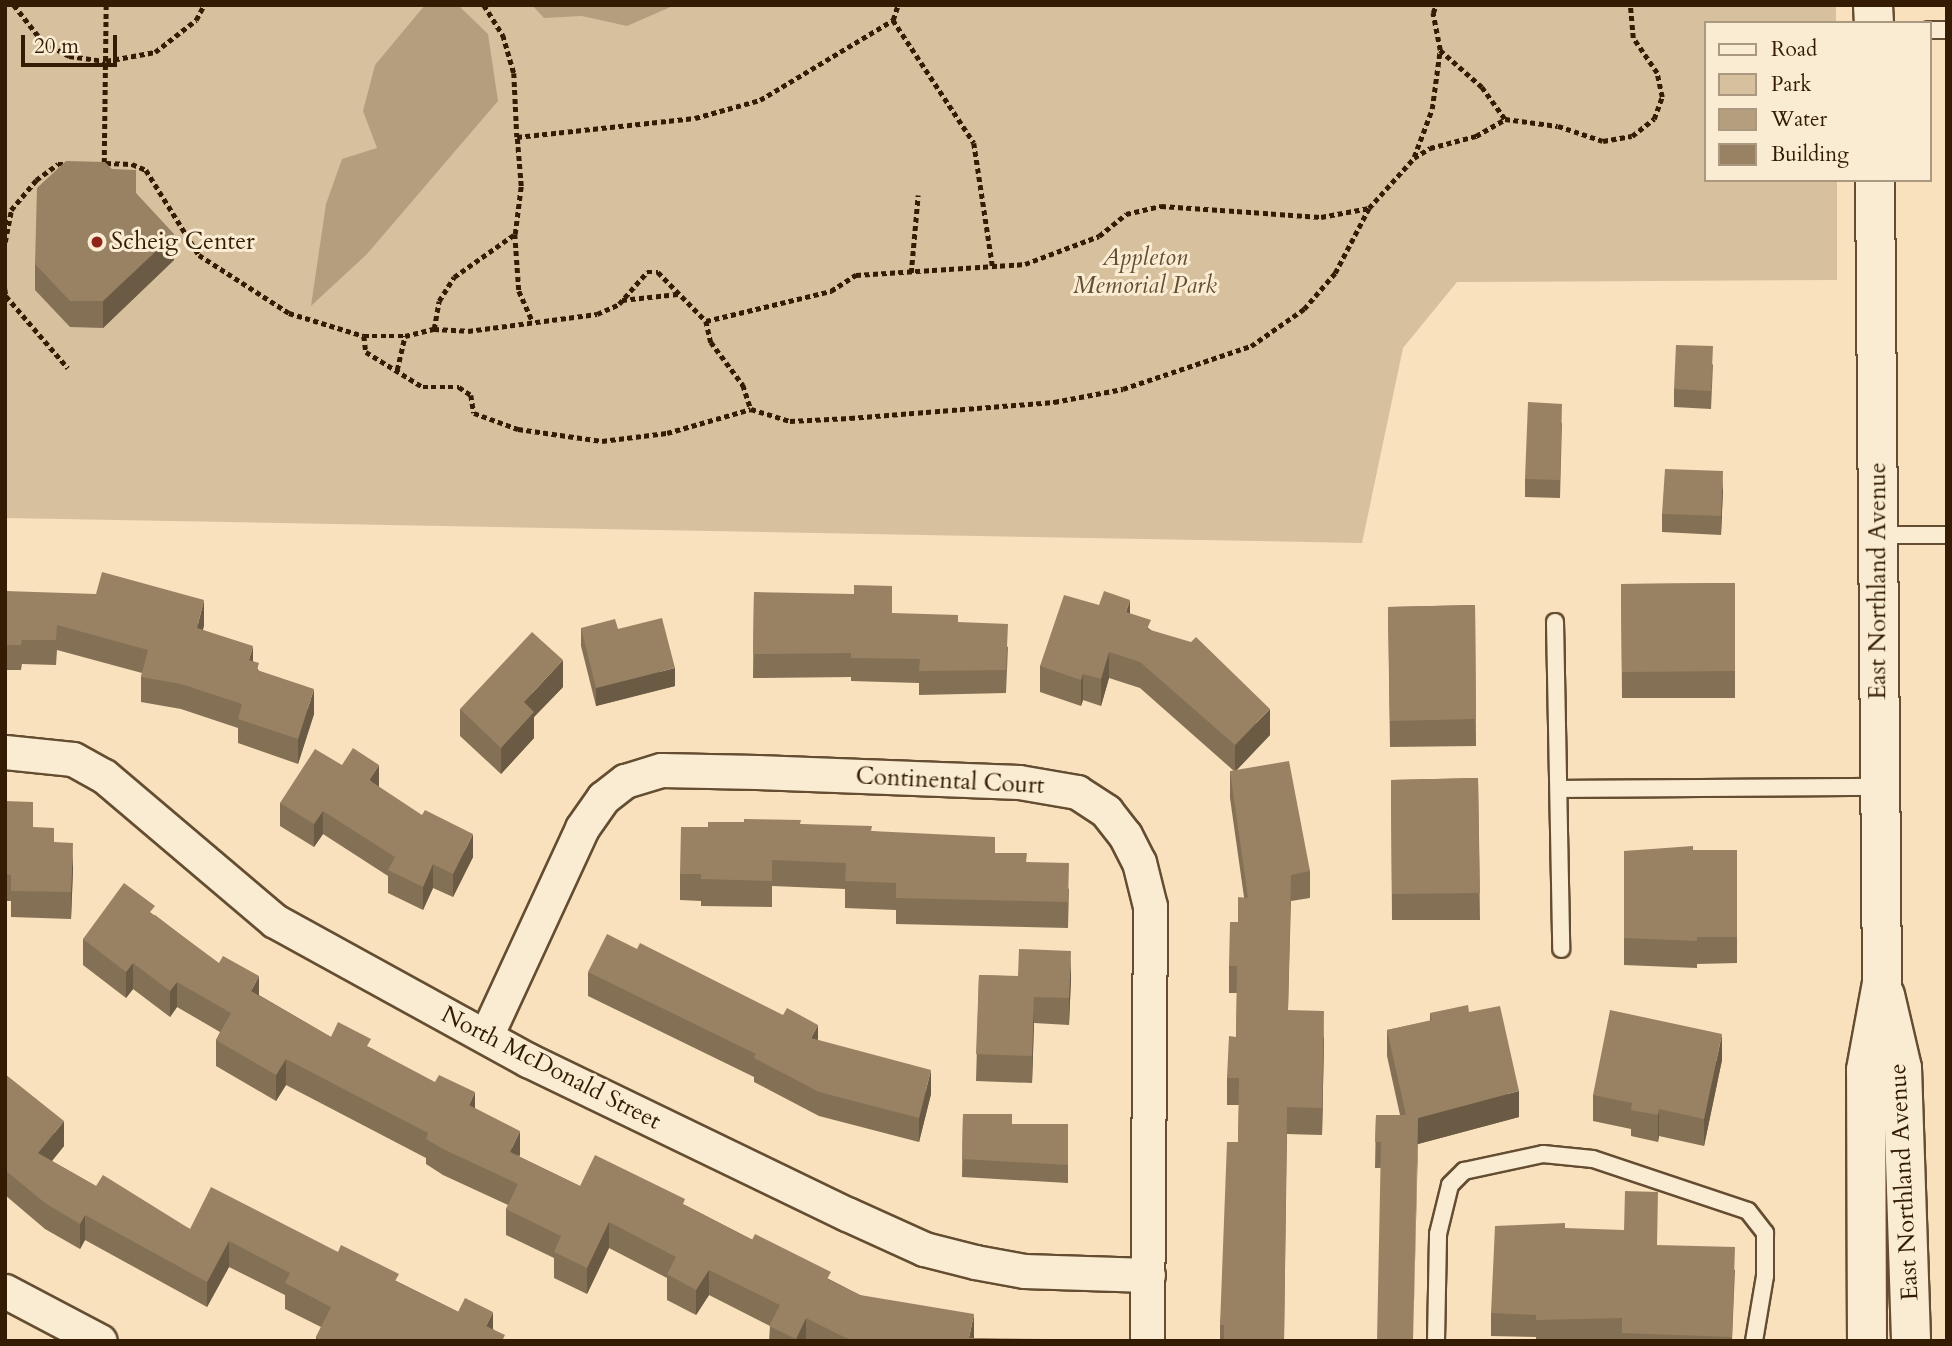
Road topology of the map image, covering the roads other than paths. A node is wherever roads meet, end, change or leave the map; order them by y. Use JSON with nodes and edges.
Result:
{"nodes":[{"id":1,"x":1875,"y":182,"type":"edge"},
{"id":2,"x":1878,"y":534,"type":"junction"},
{"id":3,"x":1947,"y":535,"type":"edge"},
{"id":4,"x":1555,"y":622,"type":"dead end"},
{"id":5,"x":5,"y":752,"type":"edge"},
{"id":6,"x":1880,"y":787,"type":"junction"},
{"id":7,"x":1559,"y":789,"type":"junction"},
{"id":8,"x":1561,"y":949,"type":"dead end"},
{"id":9,"x":1882,"y":983,"type":"junction"},
{"id":10,"x":486,"y":1036,"type":"junction"},
{"id":11,"x":1148,"y":1275,"type":"junction"},
{"id":12,"x":5,"y":1292,"type":"edge"},
{"id":13,"x":100,"y":1341,"type":"edge"},
{"id":14,"x":1147,"y":1341,"type":"edge"},
{"id":15,"x":1436,"y":1341,"type":"edge"},
{"id":16,"x":1754,"y":1341,"type":"edge"},
{"id":17,"x":1867,"y":1341,"type":"edge"},
{"id":18,"x":1911,"y":1341,"type":"edge"}],
"edges":[{"from":1,"to":2,"type":"main road","name":"East Northland Avenue"},
{"from":2,"to":3,"type":"lane"},
{"from":2,"to":6,"type":"main road","name":"East Northland Avenue"},
{"from":4,"to":7,"type":"lane"},
{"from":5,"to":10,"type":"street","name":"North McDonald Street"},
{"from":6,"to":7,"type":"lane"},
{"from":6,"to":9,"type":"main road","name":"East Northland Avenue"},
{"from":7,"to":8,"type":"lane"},
{"from":9,"to":17,"type":"main road","name":"East Northland Avenue"},
{"from":9,"to":18,"type":"main road","name":"East Northland Avenue"},
{"from":10,"to":11,"type":"street","name":"North McDonald Street"},
{"from":10,"to":11,"type":"street","name":"Continental Court"},
{"from":11,"to":14,"type":"street","name":"Continental Court"},
{"from":12,"to":13,"type":"street"},
{"from":15,"to":16,"type":"lane"}]}
